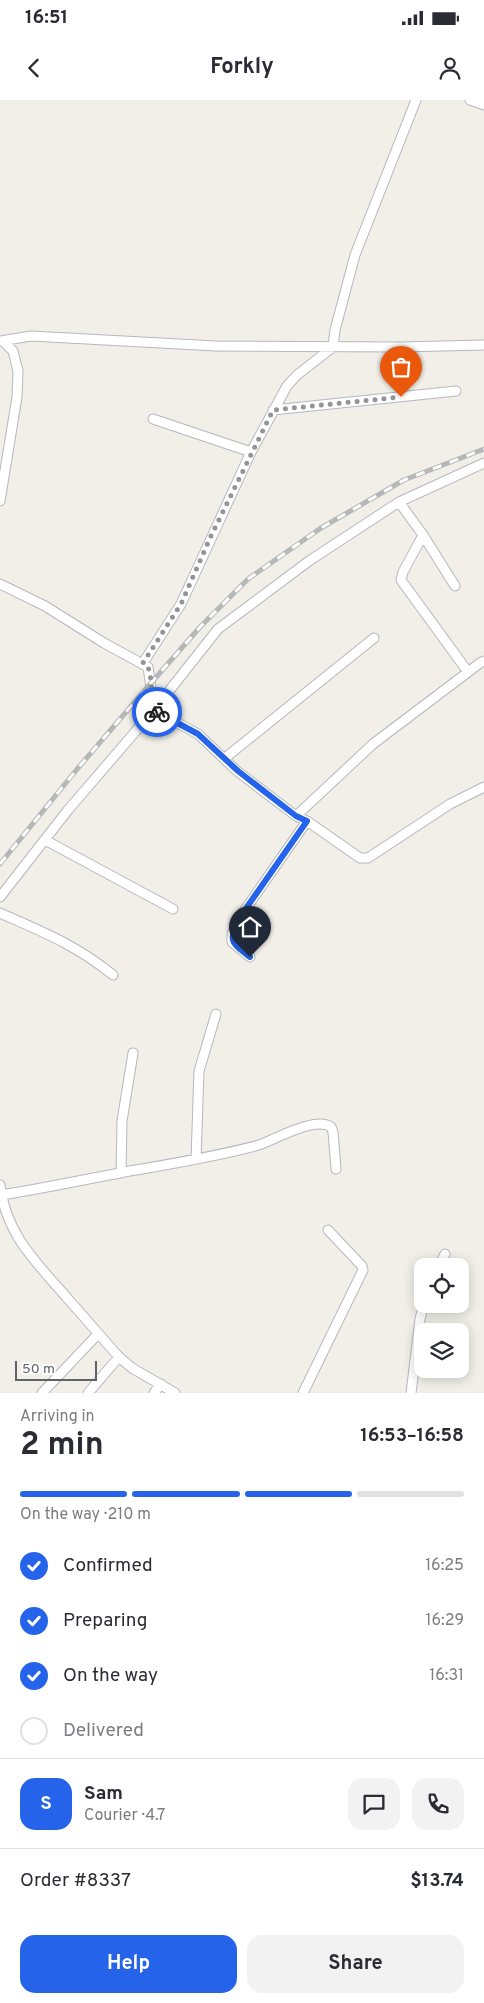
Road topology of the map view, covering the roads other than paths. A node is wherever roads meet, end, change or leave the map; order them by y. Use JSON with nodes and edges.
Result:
{"nodes":[{"id":1,"x":416,"y":100,"type":"edge"},
{"id":2,"x":470,"y":100,"type":"edge"},
{"id":3,"x":484,"y":105,"type":"edge"},
{"id":4,"x":2,"y":341,"type":"edge"},
{"id":5,"x":484,"y":345,"type":"edge"},
{"id":6,"x":332,"y":347,"type":"junction"},
{"id":7,"x":456,"y":391,"type":"dead end"},
{"id":8,"x":273,"y":410,"type":"junction"},
{"id":9,"x":153,"y":419,"type":"dead end"},
{"id":10,"x":252,"y":452,"type":"junction"},
{"id":11,"x":484,"y":463,"type":"edge"},
{"id":12,"x":0,"y":501,"type":"edge"},
{"id":13,"x":398,"y":502,"type":"junction"},
{"id":14,"x":423,"y":535,"type":"junction"},
{"id":15,"x":0,"y":584,"type":"edge"},
{"id":16,"x":455,"y":586,"type":"dead end"},
{"id":17,"x":374,"y":638,"type":"dead end"},
{"id":18,"x":484,"y":661,"type":"edge"},
{"id":19,"x":143,"y":663,"type":"junction"},
{"id":20,"x":468,"y":672,"type":"junction"},
{"id":21,"x":154,"y":710,"type":"junction"},
{"id":22,"x":225,"y":758,"type":"junction"},
{"id":23,"x":484,"y":787,"type":"edge"},
{"id":24,"x":296,"y":816,"type":"junction"},
{"id":25,"x":307,"y":821,"type":"junction"},
{"id":26,"x":45,"y":840,"type":"junction"},
{"id":27,"x":0,"y":897,"type":"edge"},
{"id":28,"x":173,"y":909,"type":"dead end"},
{"id":29,"x":0,"y":913,"type":"edge"},
{"id":30,"x":250,"y":957,"type":"dead end"},
{"id":31,"x":113,"y":976,"type":"dead end"},
{"id":32,"x":216,"y":1014,"type":"dead end"},
{"id":33,"x":133,"y":1053,"type":"dead end"},
{"id":34,"x":196,"y":1159,"type":"junction"},
{"id":35,"x":336,"y":1169,"type":"dead end"},
{"id":36,"x":121,"y":1173,"type":"junction"},
{"id":37,"x":0,"y":1185,"type":"edge"},
{"id":38,"x":1,"y":1195,"type":"junction"},
{"id":39,"x":328,"y":1230,"type":"dead end"},
{"id":40,"x":445,"y":1254,"type":"dead end"},
{"id":41,"x":443,"y":1258,"type":"edge"},
{"id":42,"x":423,"y":1313,"type":"edge"},
{"id":43,"x":98,"y":1334,"type":"junction"},
{"id":44,"x":119,"y":1358,"type":"junction"},
{"id":45,"x":161,"y":1384,"type":"junction"},
{"id":46,"x":42,"y":1393,"type":"edge"},
{"id":47,"x":88,"y":1393,"type":"edge"},
{"id":48,"x":154,"y":1393,"type":"edge"},
{"id":49,"x":175,"y":1393,"type":"edge"},
{"id":50,"x":303,"y":1393,"type":"edge"},
{"id":51,"x":411,"y":1393,"type":"edge"}],
"edges":[{"from":1,"to":6,"type":"street"},
{"from":2,"to":3,"type":"street"},
{"from":4,"to":6,"type":"street"},
{"from":4,"to":12,"type":"street"},
{"from":5,"to":6,"type":"street"},
{"from":6,"to":8,"type":"street"},
{"from":7,"to":8,"type":"street"},
{"from":8,"to":10,"type":"street"},
{"from":9,"to":10,"type":"street"},
{"from":10,"to":19,"type":"street"},
{"from":11,"to":13,"type":"street"},
{"from":13,"to":14,"type":"street"},
{"from":13,"to":21,"type":"street"},
{"from":14,"to":16,"type":"street"},
{"from":14,"to":20,"type":"street"},
{"from":15,"to":19,"type":"street"},
{"from":17,"to":22,"type":"street"},
{"from":18,"to":20,"type":"street"},
{"from":19,"to":21,"type":"street"},
{"from":20,"to":24,"type":"street"},
{"from":21,"to":22,"type":"street"},
{"from":21,"to":26,"type":"street"},
{"from":22,"to":24,"type":"street"},
{"from":23,"to":25,"type":"street"},
{"from":24,"to":25,"type":"street"},
{"from":25,"to":30,"type":"street"},
{"from":26,"to":27,"type":"street"},
{"from":26,"to":28,"type":"street"},
{"from":29,"to":31,"type":"street"},
{"from":32,"to":34,"type":"street"},
{"from":33,"to":36,"type":"street"},
{"from":34,"to":35,"type":"street"},
{"from":34,"to":36,"type":"street"},
{"from":36,"to":38,"type":"street"},
{"from":37,"to":38,"type":"street"},
{"from":38,"to":43,"type":"street"},
{"from":39,"to":50,"type":"street"},
{"from":40,"to":41,"type":"street"},
{"from":42,"to":51,"type":"street"},
{"from":43,"to":44,"type":"street"},
{"from":43,"to":46,"type":"street"},
{"from":44,"to":45,"type":"street"},
{"from":44,"to":47,"type":"street"},
{"from":45,"to":48,"type":"street"},
{"from":45,"to":49,"type":"street"}]}
